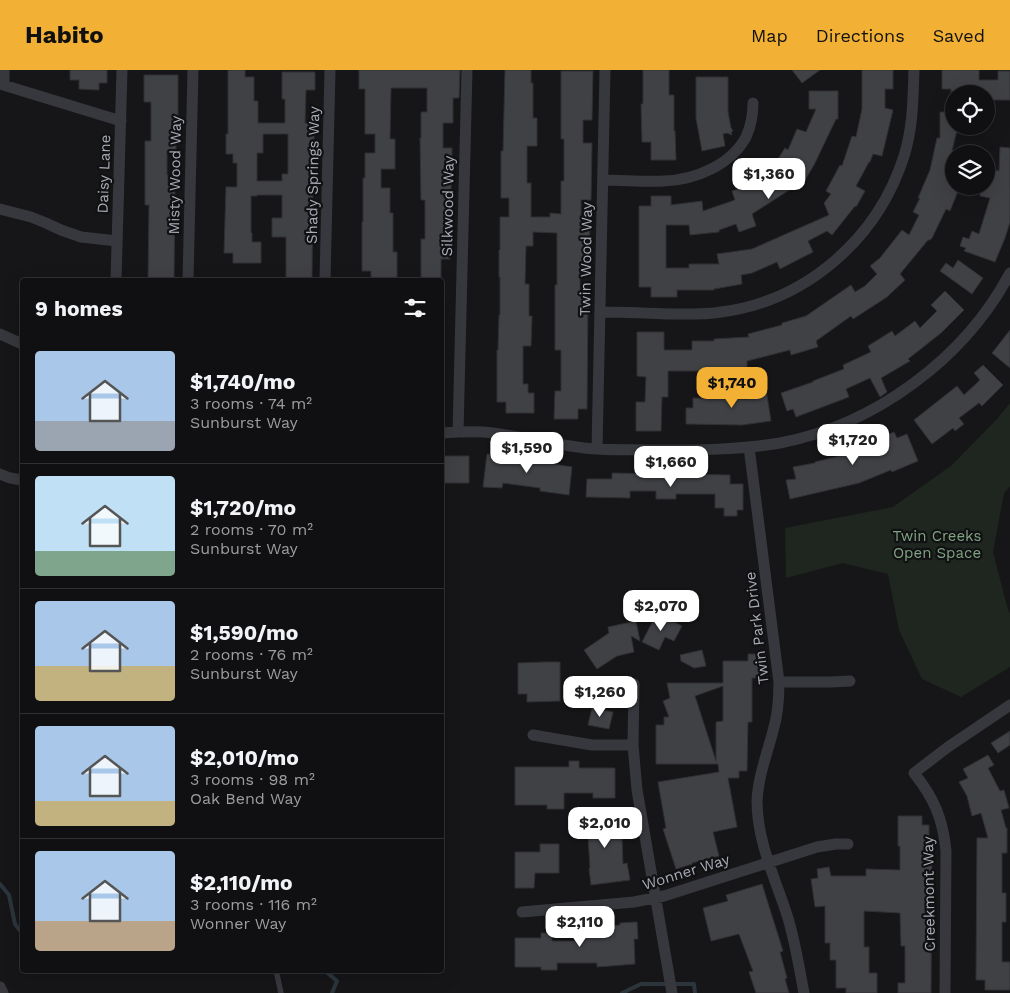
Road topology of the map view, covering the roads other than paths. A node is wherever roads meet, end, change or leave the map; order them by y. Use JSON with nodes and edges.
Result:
{"nodes":[{"id":1,"x":4,"y":70,"type":"edge"},
{"id":2,"x":122,"y":70,"type":"edge"},
{"id":3,"x":193,"y":70,"type":"edge"},
{"id":4,"x":330,"y":70,"type":"edge"},
{"id":5,"x":467,"y":70,"type":"edge"},
{"id":6,"x":605,"y":70,"type":"edge"},
{"id":7,"x":914,"y":70,"type":"edge"},
{"id":8,"x":2,"y":84,"type":"edge"},
{"id":9,"x":753,"y":103,"type":"dead end"},
{"id":10,"x":121,"y":121,"type":"junction"},
{"id":11,"x":603,"y":180,"type":"junction"},
{"id":12,"x":0,"y":209,"type":"edge"},
{"id":13,"x":117,"y":241,"type":"junction"},
{"id":14,"x":1010,"y":273,"type":"edge"},
{"id":15,"x":116,"y":278,"type":"edge"},
{"id":16,"x":188,"y":278,"type":"edge"},
{"id":17,"x":325,"y":278,"type":"edge"},
{"id":18,"x":600,"y":312,"type":"junction"},
{"id":19,"x":0,"y":334,"type":"edge"},
{"id":20,"x":20,"y":343,"type":"edge"},
{"id":21,"x":458,"y":432,"type":"junction"},
{"id":22,"x":444,"y":433,"type":"edge"},
{"id":23,"x":749,"y":447,"type":"junction"},
{"id":24,"x":596,"y":449,"type":"junction"},
{"id":25,"x":0,"y":474,"type":"edge"},
{"id":26,"x":20,"y":480,"type":"edge"},
{"id":27,"x":850,"y":681,"type":"dead end"},
{"id":28,"x":780,"y":682,"type":"junction"},
{"id":29,"x":634,"y":684,"type":"dead end"},
{"id":30,"x":1010,"y":705,"type":"edge"},
{"id":31,"x":533,"y":735,"type":"dead end"},
{"id":32,"x":633,"y":746,"type":"junction"},
{"id":33,"x":848,"y":844,"type":"dead end"},
{"id":34,"x":769,"y":862,"type":"junction"},
{"id":35,"x":655,"y":898,"type":"junction"},
{"id":36,"x":522,"y":912,"type":"dead end"},
{"id":37,"x":277,"y":973,"type":"edge"},
{"id":38,"x":0,"y":987,"type":"edge"},
{"id":39,"x":3,"y":993,"type":"edge"},
{"id":40,"x":281,"y":993,"type":"edge"},
{"id":41,"x":672,"y":993,"type":"edge"},
{"id":42,"x":804,"y":993,"type":"edge"},
{"id":43,"x":944,"y":993,"type":"edge"}],
"edges":[{"from":1,"to":8,"type":"street"},
{"from":2,"to":10,"type":"street","name":"Daisy Lane"},
{"from":3,"to":16,"type":"street","name":"Misty Wood Way"},
{"from":4,"to":17,"type":"street","name":"Shady Springs Way"},
{"from":5,"to":21,"type":"street","name":"Silkwood Way"},
{"from":6,"to":11,"type":"street","name":"Twin Wood Way"},
{"from":7,"to":18,"type":"street"},
{"from":8,"to":10,"type":"street"},
{"from":9,"to":11,"type":"street"},
{"from":10,"to":13,"type":"street","name":"Daisy Lane"},
{"from":11,"to":18,"type":"street","name":"Twin Wood Way"},
{"from":12,"to":13,"type":"street"},
{"from":13,"to":15,"type":"street","name":"Daisy Lane"},
{"from":14,"to":23,"type":"street"},
{"from":18,"to":24,"type":"street","name":"Twin Wood Way"},
{"from":19,"to":20,"type":"street"},
{"from":21,"to":22,"type":"street"},
{"from":21,"to":24,"type":"street"},
{"from":23,"to":24,"type":"street"},
{"from":23,"to":28,"type":"street","name":"Twin Park Drive"},
{"from":25,"to":26,"type":"street"},
{"from":27,"to":28,"type":"street"},
{"from":28,"to":34,"type":"street","name":"Twin Park Drive"},
{"from":29,"to":32,"type":"street"},
{"from":30,"to":43,"type":"street","name":"Creekmont Way"},
{"from":31,"to":32,"type":"street"},
{"from":32,"to":35,"type":"street"},
{"from":33,"to":34,"type":"street","name":"Wonner Way"},
{"from":34,"to":35,"type":"street","name":"Wonner Way"},
{"from":34,"to":42,"type":"street","name":"Twin Park Drive"},
{"from":35,"to":36,"type":"street","name":"Wonner Way"},
{"from":35,"to":41,"type":"street"},
{"from":37,"to":40,"type":"lane"},
{"from":38,"to":39,"type":"street"}]}
